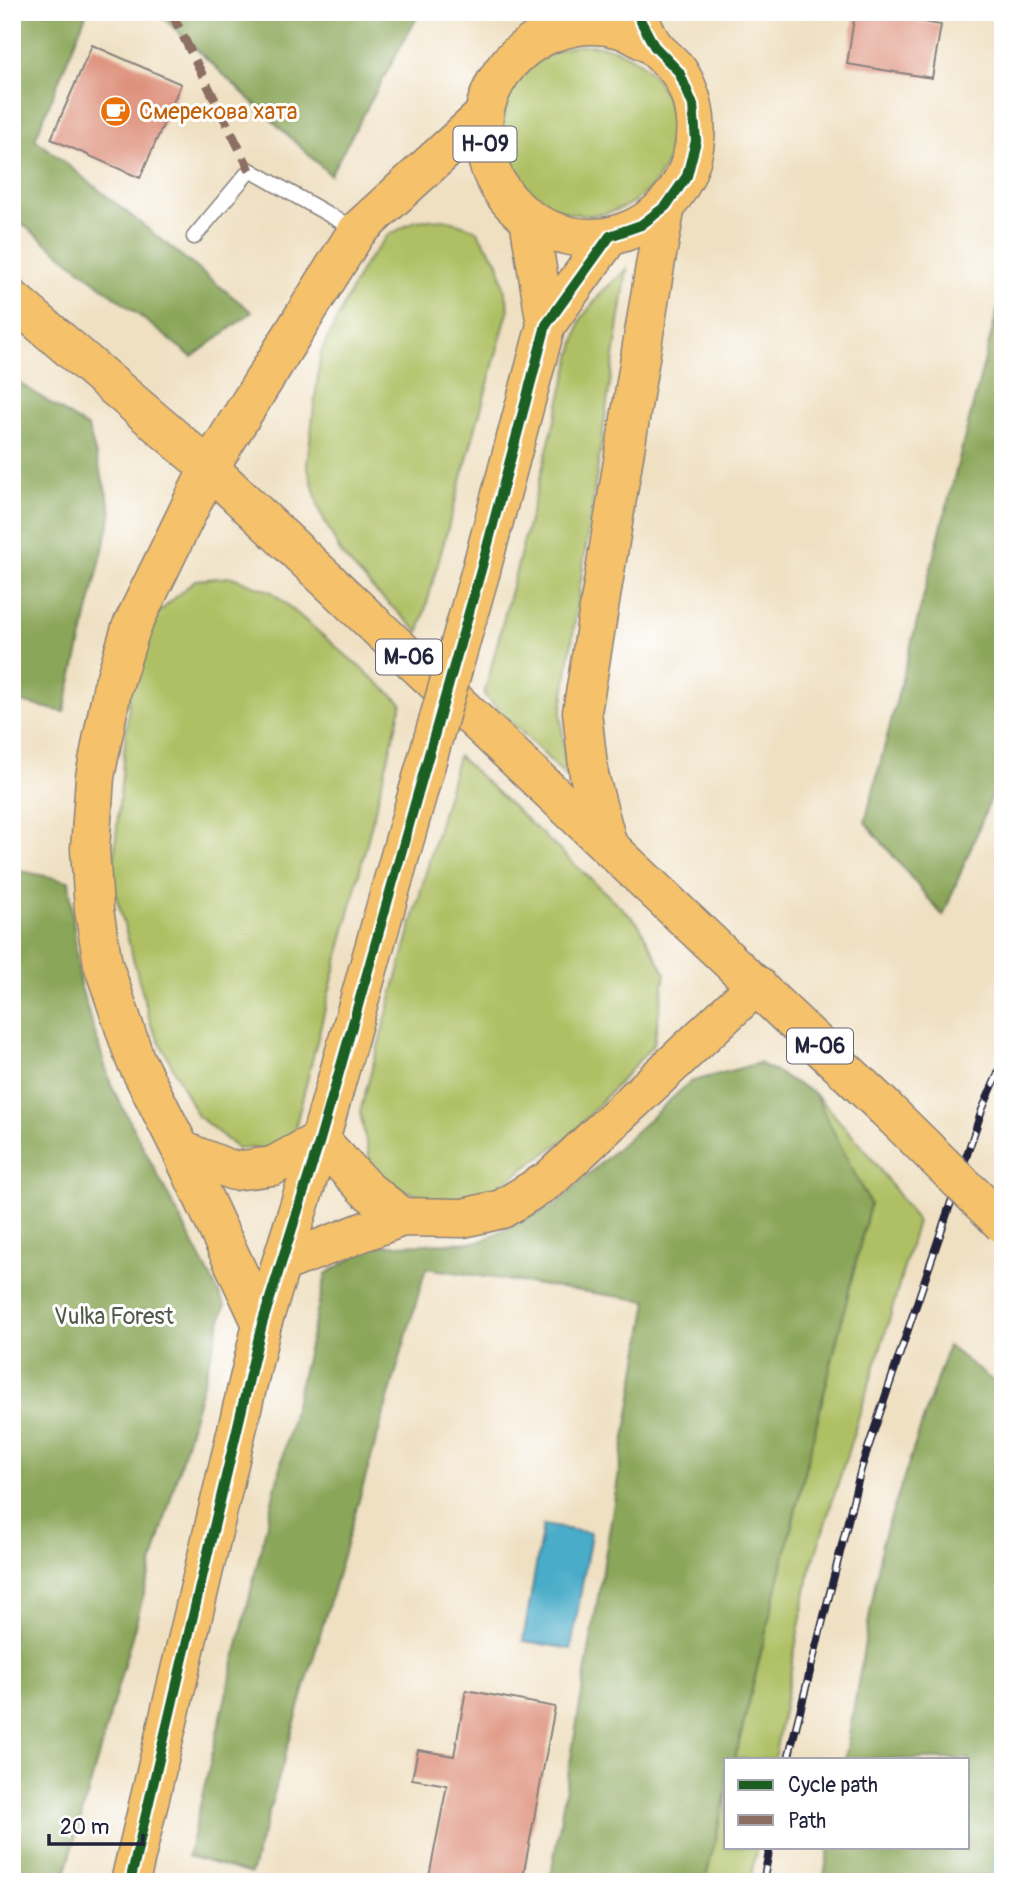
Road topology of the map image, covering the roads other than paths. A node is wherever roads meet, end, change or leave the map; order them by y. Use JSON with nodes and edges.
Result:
{"nodes":[{"id":1,"x":636,"y":12,"type":"edge"},
{"id":2,"x":556,"y":22,"type":"edge"},
{"id":3,"x":654,"y":46,"type":"junction"},
{"id":4,"x":484,"y":115,"type":"junction"},
{"id":5,"x":666,"y":206,"type":"junction"},
{"id":6,"x":529,"y":219,"type":"junction"},
{"id":7,"x":357,"y":231,"type":"junction"},
{"id":8,"x":610,"y":236,"type":"junction"},
{"id":9,"x":194,"y":237,"type":"dead end"},
{"id":10,"x":12,"y":299,"type":"edge"},
{"id":11,"x":546,"y":325,"type":"junction"},
{"id":12,"x":209,"y":468,"type":"junction"},
{"id":13,"x":608,"y":846,"type":"junction"},
{"id":14,"x":757,"y":985,"type":"junction"},
{"id":15,"x":320,"y":1140,"type":"junction"},
{"id":16,"x":181,"y":1150,"type":"junction"},
{"id":17,"x":402,"y":1217,"type":"junction"},
{"id":18,"x":1003,"y":1224,"type":"edge"},
{"id":19,"x":282,"y":1263,"type":"junction"},
{"id":20,"x":262,"y":1324,"type":"junction"},
{"id":21,"x":130,"y":1882,"type":"edge"}],
"edges":[{"from":1,"to":3,"type":"main road","number":"Н-09"},
{"from":2,"to":3,"type":"main road","number":"Н-09"},
{"from":2,"to":4,"type":"main road","number":"Н-09"},
{"from":3,"to":5,"type":"main road","number":"Н-09"},
{"from":4,"to":6,"type":"main road","number":"Н-09"},
{"from":4,"to":7,"type":"main road"},
{"from":5,"to":8,"type":"main road","number":"Н-09"},
{"from":5,"to":13,"type":"main road"},
{"from":6,"to":8,"type":"main road","number":"Н-09"},
{"from":6,"to":11,"type":"main road"},
{"from":7,"to":9,"type":"lane"},
{"from":7,"to":12,"type":"main road"},
{"from":8,"to":11,"type":"main road"},
{"from":10,"to":12,"type":"main road","number":"М-06"},
{"from":11,"to":15,"type":"main road","bridge":true},
{"from":12,"to":13,"type":"main road","number":"М-06"},
{"from":12,"to":16,"type":"main road"},
{"from":13,"to":14,"type":"main road","number":"М-06"},
{"from":14,"to":17,"type":"main road"},
{"from":14,"to":18,"type":"main road","number":"М-06","bridge":true},
{"from":15,"to":16,"type":"main road"},
{"from":15,"to":17,"type":"main road"},
{"from":15,"to":19,"type":"main road"},
{"from":16,"to":20,"type":"main road"},
{"from":17,"to":19,"type":"main road"},
{"from":19,"to":20,"type":"main road"},
{"from":20,"to":21,"type":"main road"}]}
